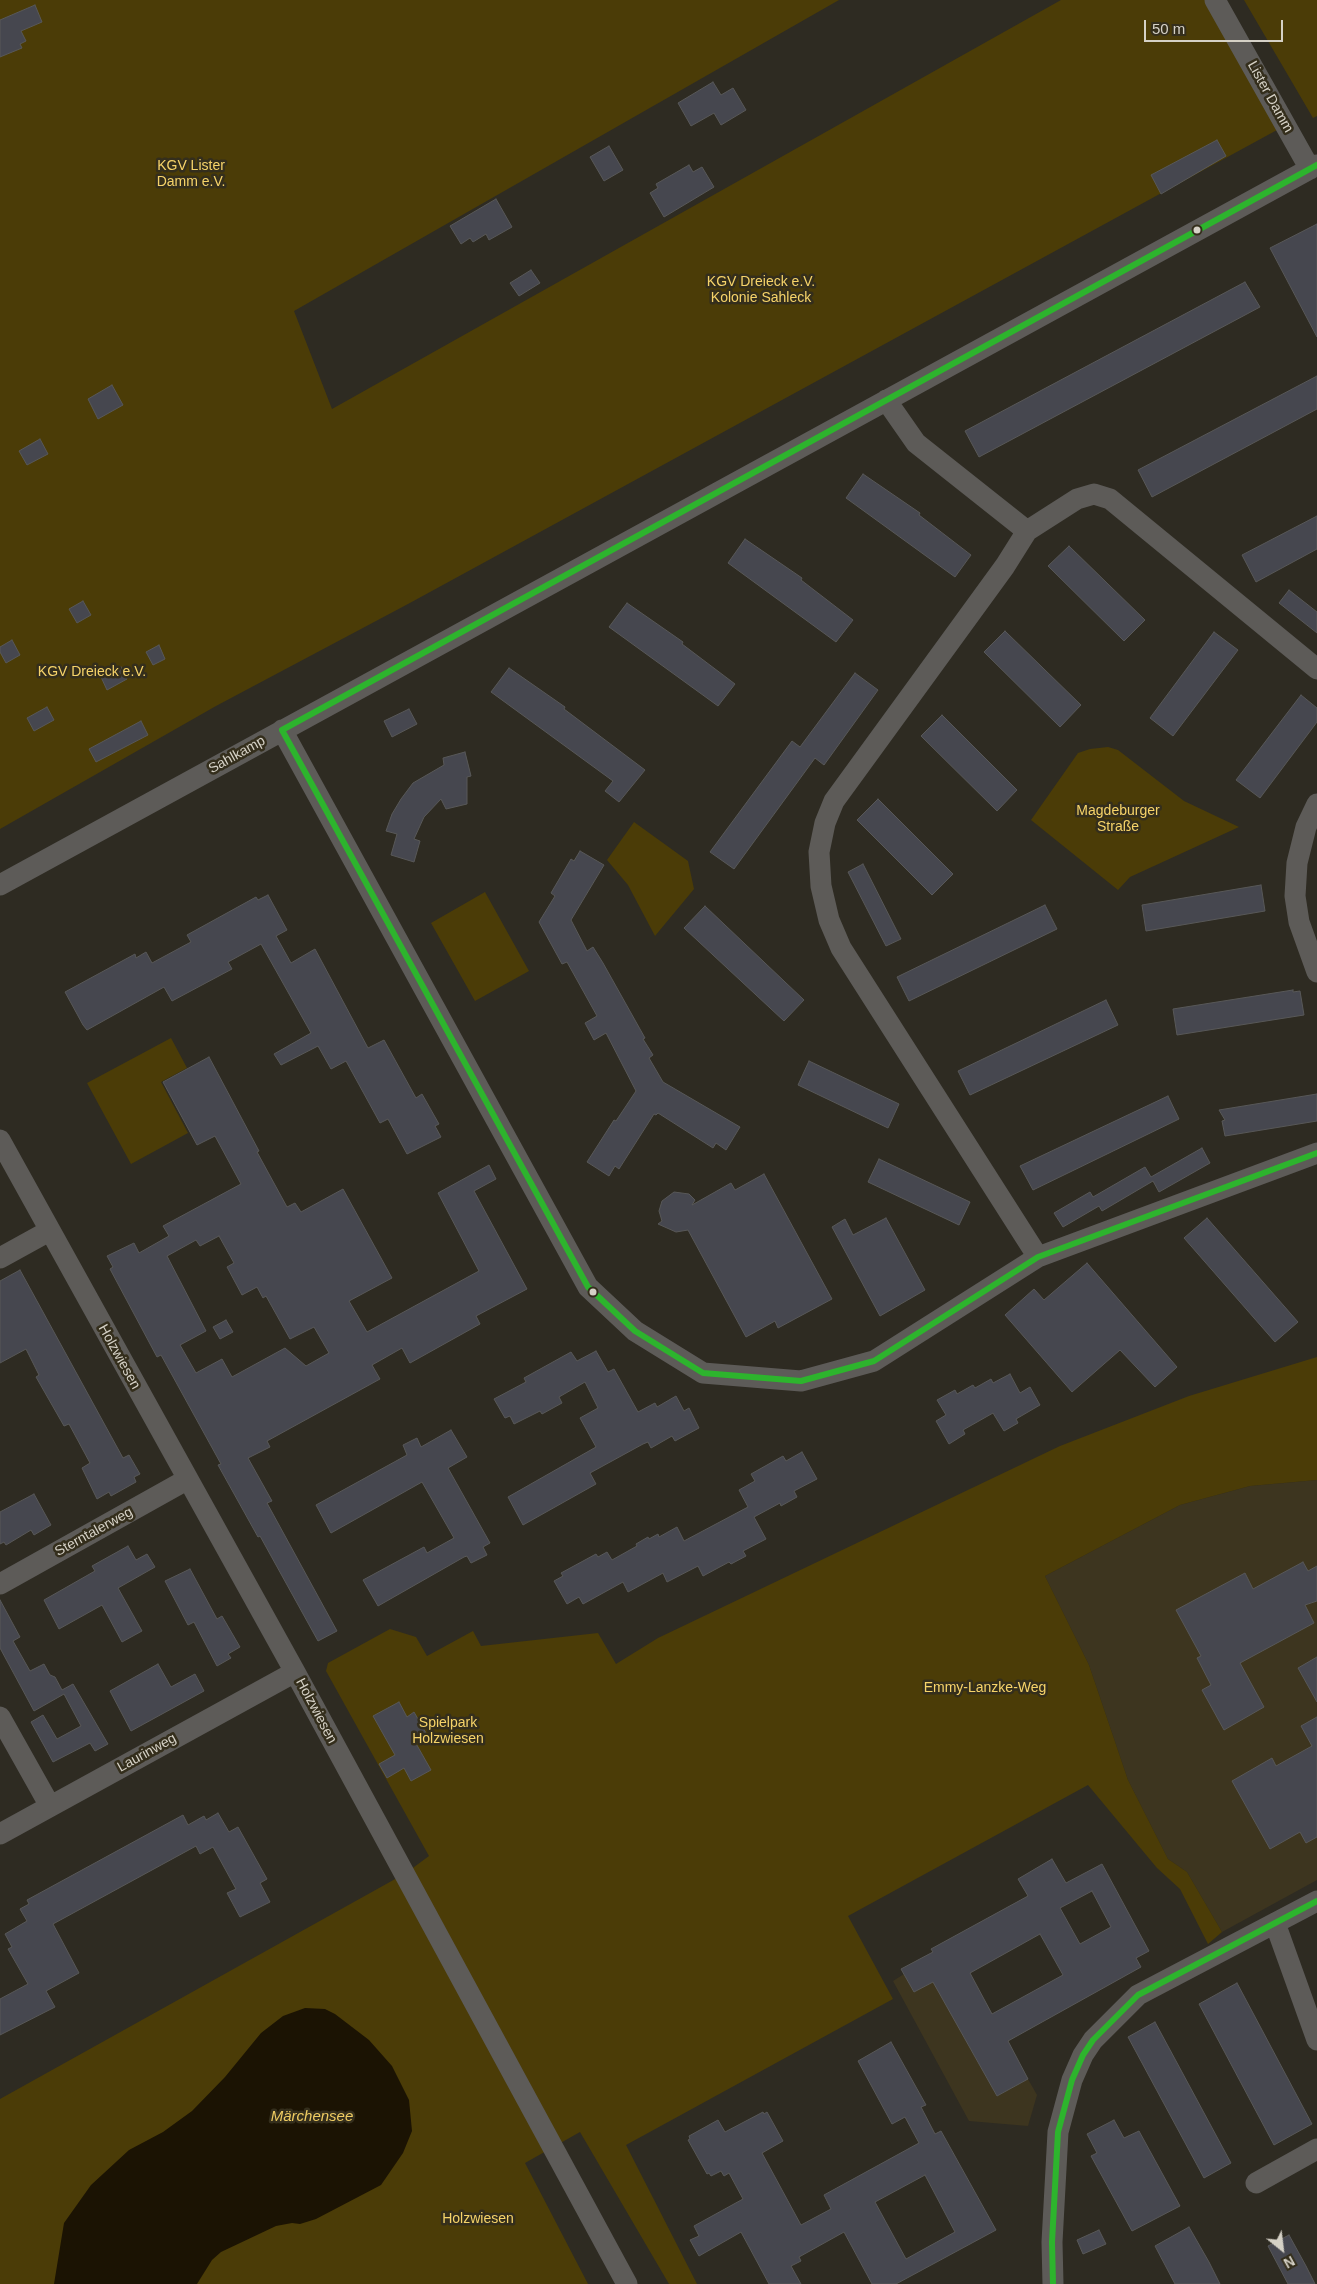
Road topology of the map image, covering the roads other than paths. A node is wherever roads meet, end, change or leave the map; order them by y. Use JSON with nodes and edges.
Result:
{"nodes":[{"id":1,"x":1215,"y":0,"type":"edge"},
{"id":2,"x":1314,"y":167,"type":"edge"},
{"id":3,"x":886,"y":400,"type":"junction"},
{"id":4,"x":1027,"y":531,"type":"junction"},
{"id":5,"x":1317,"y":669,"type":"edge"},
{"id":6,"x":282,"y":730,"type":"junction"},
{"id":7,"x":1317,"y":804,"type":"edge"},
{"id":8,"x":0,"y":884,"type":"edge"},
{"id":9,"x":1317,"y":972,"type":"edge"},
{"id":10,"x":0,"y":1140,"type":"edge"},
{"id":11,"x":1317,"y":1152,"type":"edge"},
{"id":12,"x":49,"y":1231,"type":"junction"},
{"id":13,"x":1038,"y":1257,"type":"junction"},
{"id":14,"x":0,"y":1258,"type":"edge"},
{"id":15,"x":188,"y":1480,"type":"junction"},
{"id":16,"x":0,"y":1584,"type":"edge"},
{"id":17,"x":295,"y":1672,"type":"junction"},
{"id":18,"x":0,"y":1717,"type":"edge"},
{"id":19,"x":50,"y":1806,"type":"junction"},
{"id":20,"x":0,"y":1834,"type":"edge"},
{"id":21,"x":1317,"y":1901,"type":"edge"},
{"id":22,"x":1275,"y":1924,"type":"junction"},
{"id":23,"x":1317,"y":2040,"type":"edge"},
{"id":24,"x":1317,"y":2149,"type":"edge"},
{"id":25,"x":1256,"y":2183,"type":"dead end"},
{"id":26,"x":1051,"y":2283,"type":"edge"},
{"id":27,"x":626,"y":2284,"type":"edge"}],
"edges":[{"from":1,"to":2,"type":"street","name":"Lister Damm"},
{"from":2,"to":3,"type":"street","name":"Sahlkamp"},
{"from":3,"to":4,"type":"street"},
{"from":3,"to":6,"type":"street","name":"Sahlkamp"},
{"from":4,"to":5,"type":"street"},
{"from":4,"to":13,"type":"street"},
{"from":6,"to":8,"type":"street","name":"Sahlkamp"},
{"from":6,"to":13,"type":"street"},
{"from":7,"to":9,"type":"street"},
{"from":10,"to":12,"type":"street","name":"Holzwiesen"},
{"from":11,"to":13,"type":"street"},
{"from":12,"to":14,"type":"street"},
{"from":12,"to":15,"type":"street","name":"Holzwiesen"},
{"from":15,"to":16,"type":"street","name":"Sterntalerweg"},
{"from":15,"to":17,"type":"street","name":"Holzwiesen"},
{"from":17,"to":19,"type":"street","name":"Laurinweg"},
{"from":17,"to":27,"type":"street","name":"Holzwiesen"},
{"from":18,"to":19,"type":"street"},
{"from":19,"to":20,"type":"street","name":"Laurinweg"},
{"from":21,"to":22,"type":"street"},
{"from":22,"to":23,"type":"street"},
{"from":22,"to":26,"type":"street"},
{"from":24,"to":25,"type":"street"}]}
